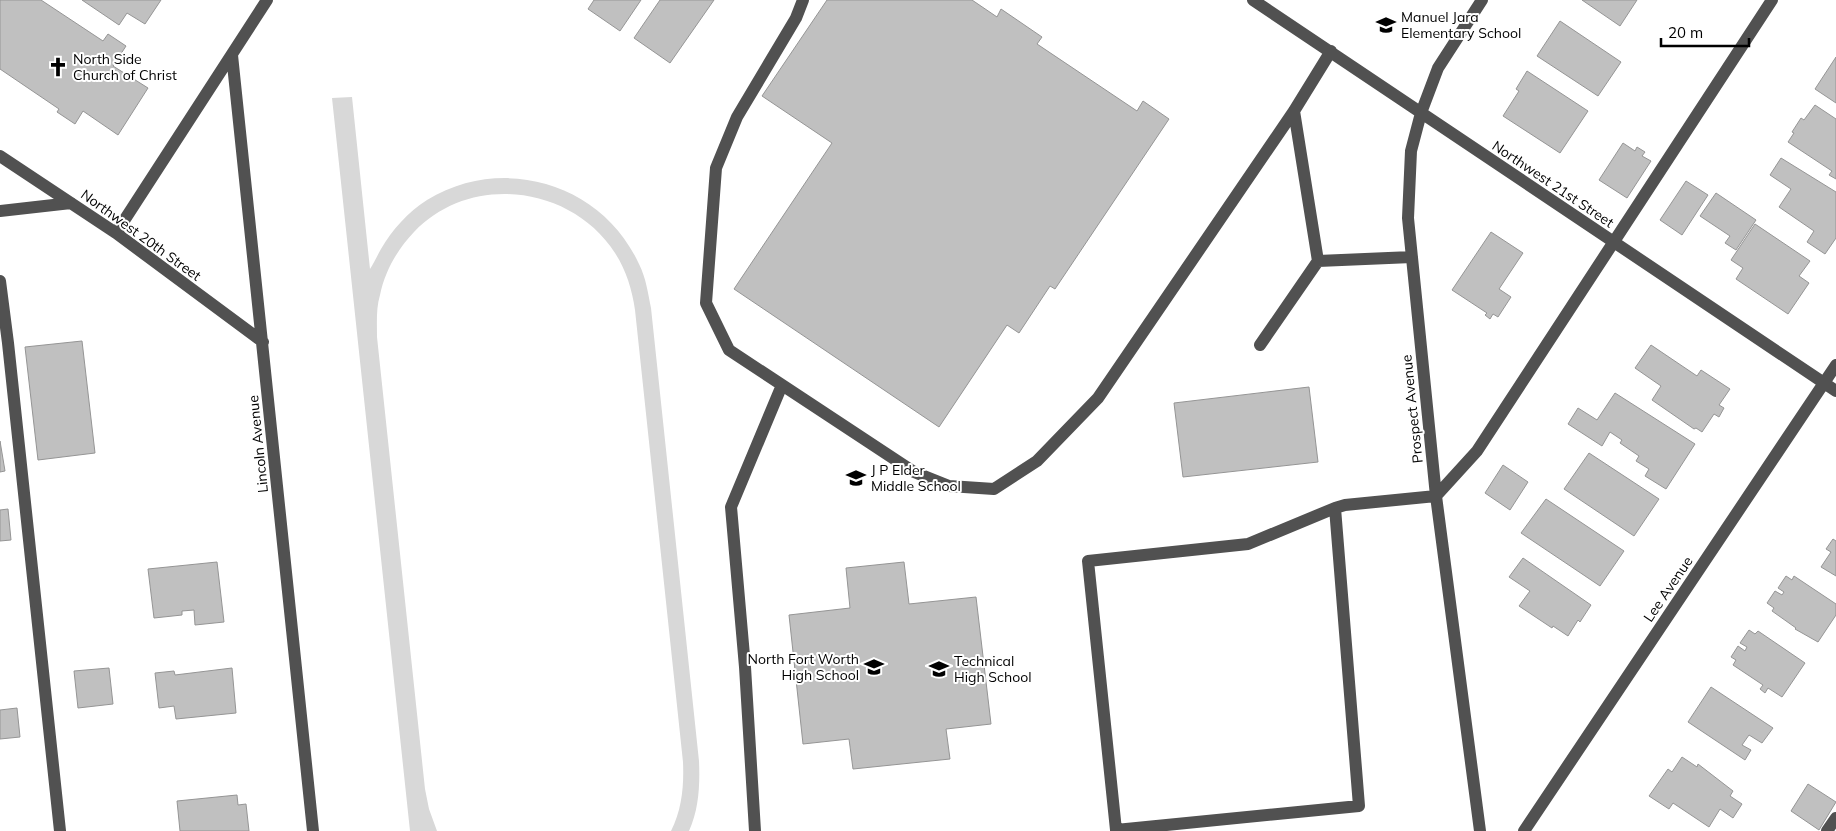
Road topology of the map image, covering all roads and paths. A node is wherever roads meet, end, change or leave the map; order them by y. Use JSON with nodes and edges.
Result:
{"nodes":[{"id":1,"x":268,"y":0,"type":"edge"},
{"id":2,"x":803,"y":0,"type":"edge"},
{"id":3,"x":1253,"y":0,"type":"edge"},
{"id":4,"x":1482,"y":0,"type":"edge"},
{"id":5,"x":1772,"y":0,"type":"edge"},
{"id":6,"x":1331,"y":51,"type":"junction"},
{"id":7,"x":232,"y":55,"type":"junction"},
{"id":8,"x":1294,"y":111,"type":"junction"},
{"id":9,"x":1421,"y":113,"type":"junction"},
{"id":10,"x":0,"y":156,"type":"edge"},
{"id":11,"x":71,"y":203,"type":"junction"},
{"id":12,"x":0,"y":210,"type":"edge"},
{"id":13,"x":116,"y":233,"type":"junction"},
{"id":14,"x":1614,"y":244,"type":"junction"},
{"id":15,"x":1412,"y":257,"type":"junction"},
{"id":16,"x":1318,"y":261,"type":"junction"},
{"id":17,"x":0,"y":282,"type":"edge"},
{"id":18,"x":263,"y":342,"type":"junction"},
{"id":19,"x":1260,"y":345,"type":"dead end"},
{"id":20,"x":1836,"y":365,"type":"edge"},
{"id":21,"x":1824,"y":383,"type":"junction"},
{"id":22,"x":782,"y":385,"type":"junction"},
{"id":23,"x":1836,"y":391,"type":"edge"},
{"id":24,"x":1436,"y":496,"type":"junction"},
{"id":25,"x":1335,"y":508,"type":"junction"},
{"id":26,"x":1836,"y":818,"type":"edge"},
{"id":27,"x":1171,"y":828,"type":"edge"},
{"id":28,"x":60,"y":831,"type":"edge"},
{"id":29,"x":313,"y":831,"type":"edge"},
{"id":30,"x":755,"y":831,"type":"edge"},
{"id":31,"x":1480,"y":831,"type":"edge"},
{"id":32,"x":1524,"y":831,"type":"edge"},
{"id":33,"x":1828,"y":831,"type":"edge"}],
"edges":[{"from":1,"to":7,"type":"street"},
{"from":2,"to":22,"type":"street"},
{"from":3,"to":6,"type":"street","name":"Northwest 21st Street"},
{"from":4,"to":9,"type":"street","name":"Prospect Avenue"},
{"from":5,"to":14,"type":"street"},
{"from":6,"to":8,"type":"street"},
{"from":6,"to":9,"type":"street","name":"Northwest 21st Street"},
{"from":7,"to":13,"type":"street"},
{"from":7,"to":18,"type":"street","name":"Lincoln Avenue"},
{"from":8,"to":16,"type":"street"},
{"from":8,"to":22,"type":"street"},
{"from":9,"to":14,"type":"street","name":"Northwest 21st Street"},
{"from":9,"to":15,"type":"street","name":"Prospect Avenue"},
{"from":10,"to":11,"type":"street","name":"Northwest 20th Street"},
{"from":11,"to":12,"type":"street"},
{"from":11,"to":13,"type":"street","name":"Northwest 20th Street"},
{"from":13,"to":18,"type":"street","name":"Northwest 20th Street"},
{"from":14,"to":21,"type":"street","name":"Northwest 21st Street"},
{"from":14,"to":24,"type":"street"},
{"from":15,"to":16,"type":"street"},
{"from":15,"to":24,"type":"street","name":"Prospect Avenue"},
{"from":16,"to":19,"type":"street"},
{"from":17,"to":28,"type":"street"},
{"from":18,"to":29,"type":"street","name":"Lincoln Avenue"},
{"from":20,"to":21,"type":"street","name":"Lee Avenue"},
{"from":21,"to":23,"type":"street","name":"Northwest 21st Street"},
{"from":21,"to":32,"type":"street","name":"Lee Avenue"},
{"from":22,"to":30,"type":"street"},
{"from":24,"to":25,"type":"street"},
{"from":24,"to":31,"type":"street","name":"Prospect Avenue"},
{"from":25,"to":27,"type":"street"},
{"from":25,"to":27,"type":"street"},
{"from":26,"to":33,"type":"street"}]}
